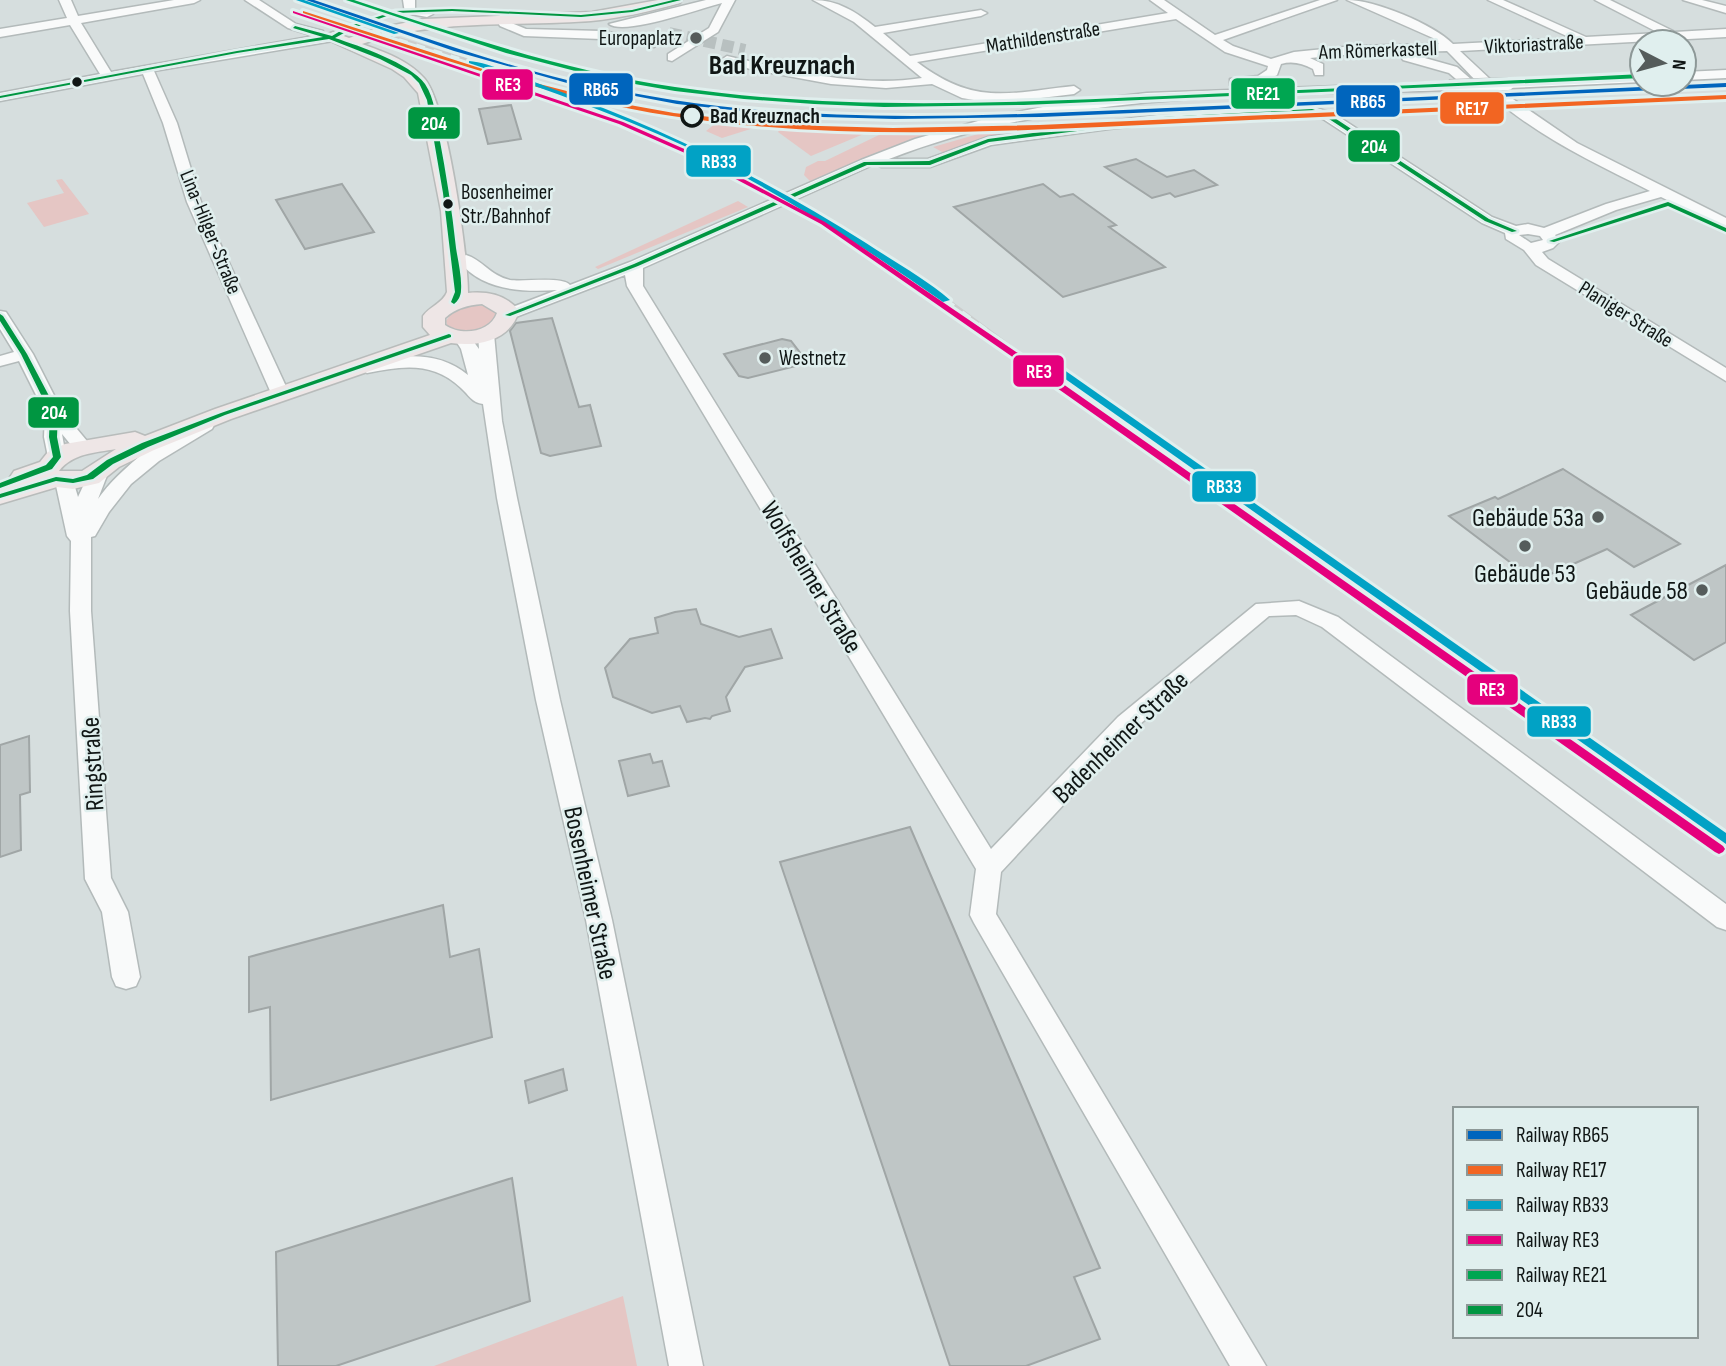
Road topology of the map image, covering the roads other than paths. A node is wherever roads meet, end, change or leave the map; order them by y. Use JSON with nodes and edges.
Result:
{"nodes":[{"id":1,"x":65,"y":0,"type":"edge"},
{"id":2,"x":194,"y":0,"type":"edge"},
{"id":3,"x":719,"y":0,"type":"edge"},
{"id":4,"x":729,"y":0,"type":"edge"},
{"id":5,"x":819,"y":0,"type":"edge"},
{"id":6,"x":1156,"y":0,"type":"edge"},
{"id":7,"x":1331,"y":0,"type":"edge"},
{"id":8,"x":1353,"y":0,"type":"edge"},
{"id":9,"x":1494,"y":0,"type":"edge"},
{"id":10,"x":1601,"y":0,"type":"edge"},
{"id":11,"x":1689,"y":0,"type":"edge"},
{"id":12,"x":254,"y":1,"type":"edge"},
{"id":13,"x":674,"y":1,"type":"tunnel mouth"},
{"id":14,"x":1726,"y":10,"type":"edge"},
{"id":15,"x":400,"y":12,"type":"edge"},
{"id":16,"x":981,"y":13,"type":"dead end"},
{"id":17,"x":505,"y":14,"type":"junction"},
{"id":18,"x":529,"y":15,"type":"junction"},
{"id":19,"x":1178,"y":15,"type":"junction"},
{"id":20,"x":74,"y":21,"type":"junction"},
{"id":21,"x":1657,"y":28,"type":"edge"},
{"id":22,"x":671,"y":30,"type":"junction"},
{"id":23,"x":591,"y":31,"type":"junction"},
{"id":24,"x":872,"y":31,"type":"junction"},
{"id":25,"x":0,"y":33,"type":"edge"},
{"id":26,"x":532,"y":33,"type":"junction"},
{"id":27,"x":1726,"y":33,"type":"edge"},
{"id":28,"x":348,"y":35,"type":"junction"},
{"id":29,"x":1437,"y":35,"type":"junction"},
{"id":30,"x":1698,"y":35,"type":"edge"},
{"id":31,"x":1214,"y":39,"type":"junction"},
{"id":32,"x":1628,"y":39,"type":"edge"},
{"id":33,"x":704,"y":40,"type":"junction"},
{"id":34,"x":1586,"y":40,"type":"junction"},
{"id":35,"x":1494,"y":47,"type":"junction"},
{"id":36,"x":1452,"y":48,"type":"junction"},
{"id":37,"x":1381,"y":54,"type":"junction"},
{"id":38,"x":1292,"y":58,"type":"junction"},
{"id":39,"x":727,"y":60,"type":"tunnel mouth"},
{"id":40,"x":908,"y":60,"type":"junction"},
{"id":41,"x":1508,"y":60,"type":"dead end"},
{"id":42,"x":810,"y":63,"type":"dead end"},
{"id":43,"x":147,"y":69,"type":"junction"},
{"id":44,"x":922,"y":70,"type":"junction"},
{"id":45,"x":1522,"y":71,"type":"dead end"},
{"id":46,"x":1295,"y":72,"type":"junction"},
{"id":47,"x":105,"y":73,"type":"junction"},
{"id":48,"x":1726,"y":74,"type":"edge"},
{"id":49,"x":861,"y":75,"type":"junction"},
{"id":50,"x":1589,"y":75,"type":"dead end"},
{"id":51,"x":1698,"y":75,"type":"edge"},
{"id":52,"x":1628,"y":79,"type":"edge"},
{"id":53,"x":935,"y":80,"type":"junction"},
{"id":54,"x":1490,"y":86,"type":"junction"},
{"id":55,"x":1395,"y":89,"type":"junction"},
{"id":56,"x":1283,"y":93,"type":"junction"},
{"id":57,"x":0,"y":97,"type":"edge"},
{"id":58,"x":915,"y":144,"type":"junction"},
{"id":59,"x":946,"y":157,"type":"junction"},
{"id":60,"x":866,"y":163,"type":"junction"},
{"id":61,"x":822,"y":183,"type":"joint"},
{"id":62,"x":1665,"y":198,"type":"junction"},
{"id":63,"x":1612,"y":201,"type":"joint"},
{"id":64,"x":1726,"y":224,"type":"edge"},
{"id":65,"x":1726,"y":230,"type":"edge"},
{"id":66,"x":1514,"y":231,"type":"junction"},
{"id":67,"x":1548,"y":237,"type":"junction"},
{"id":68,"x":692,"y":239,"type":"junction"},
{"id":69,"x":454,"y":243,"type":"junction"},
{"id":70,"x":1530,"y":247,"type":"junction"},
{"id":71,"x":466,"y":260,"type":"junction"},
{"id":72,"x":636,"y":275,"type":"junction"},
{"id":73,"x":607,"y":276,"type":"joint"},
{"id":74,"x":568,"y":285,"type":"junction"},
{"id":75,"x":454,"y":302,"type":"junction"},
{"id":76,"x":498,"y":306,"type":"junction"},
{"id":77,"x":0,"y":316,"type":"edge"},
{"id":78,"x":448,"y":334,"type":"junction"},
{"id":79,"x":486,"y":334,"type":"junction"},
{"id":80,"x":24,"y":354,"type":"junction"},
{"id":81,"x":0,"y":361,"type":"edge"},
{"id":82,"x":1726,"y":376,"type":"edge"},
{"id":83,"x":317,"y":380,"type":"junction"},
{"id":84,"x":280,"y":393,"type":"junction"},
{"id":85,"x":481,"y":399,"type":"junction"},
{"id":86,"x":54,"y":413,"type":"junction"},
{"id":87,"x":223,"y":414,"type":"junction"},
{"id":88,"x":493,"y":421,"type":"junction"},
{"id":89,"x":98,"y":457,"type":"junction"},
{"id":90,"x":57,"y":471,"type":"junction"},
{"id":91,"x":0,"y":486,"type":"edge"},
{"id":92,"x":0,"y":496,"type":"edge"},
{"id":93,"x":80,"y":546,"type":"junction"},
{"id":94,"x":989,"y":868,"type":"junction"},
{"id":95,"x":1726,"y":919,"type":"edge"},
{"id":96,"x":126,"y":977,"type":"dead end"},
{"id":97,"x":686,"y":1366,"type":"edge"},
{"id":98,"x":1248,"y":1366,"type":"edge"}],
"edges":[{"from":1,"to":20,"type":"street"},
{"from":2,"to":20,"type":"street"},
{"from":3,"to":22,"type":"street"},
{"from":4,"to":33,"type":"street"},
{"from":5,"to":24,"type":"street"},
{"from":6,"to":19,"type":"street"},
{"from":7,"to":31,"type":"street"},
{"from":8,"to":29,"type":"street","name":"Viktoriastraße"},
{"from":9,"to":34,"type":"street"},
{"from":10,"to":21,"type":"street"},
{"from":11,"to":14,"type":"street"},
{"from":12,"to":28,"type":"street"},
{"from":13,"to":18,"type":"main road"},
{"from":15,"to":17,"type":"main road"},
{"from":15,"to":17,"type":"main road"},
{"from":15,"to":28,"type":"main road"},
{"from":16,"to":24,"type":"street"},
{"from":17,"to":18,"type":"main road"},
{"from":17,"to":26,"type":"street"},
{"from":18,"to":26,"type":"street"},
{"from":19,"to":31,"type":"street"},
{"from":19,"to":40,"type":"street","name":"Mathildenstraße"},
{"from":20,"to":25,"type":"street"},
{"from":20,"to":47,"type":"street"},
{"from":22,"to":23,"type":"street"},
{"from":22,"to":33,"type":"street"},
{"from":23,"to":26,"type":"street"},
{"from":23,"to":33,"type":"street"},
{"from":24,"to":40,"type":"street"},
{"from":27,"to":30,"type":"street","name":"Viktoriastraße"},
{"from":28,"to":43,"type":"street"},
{"from":28,"to":69,"type":"main road"},
{"from":29,"to":35,"type":"street"},
{"from":29,"to":36,"type":"street","name":"Viktoriastraße"},
{"from":31,"to":46,"type":"street"},
{"from":32,"to":34,"type":"street","name":"Viktoriastraße"},
{"from":34,"to":35,"type":"street","name":"Viktoriastraße"},
{"from":35,"to":36,"type":"street","name":"Viktoriastraße"},
{"from":35,"to":41,"type":"street"},
{"from":35,"to":54,"type":"street"},
{"from":36,"to":37,"type":"street","name":"Am Römerkastell"},
{"from":36,"to":38,"type":"street","name":"Am Römerkastell"},
{"from":36,"to":54,"type":"street"},
{"from":37,"to":46,"type":"street","name":"Am Römerkastell"},
{"from":37,"to":62,"type":"street"},
{"from":38,"to":46,"type":"street","name":"Am Römerkastell"},
{"from":38,"to":46,"type":"street","name":"Am Römerkastell"},
{"from":39,"to":49,"type":"street"},
{"from":40,"to":44,"type":"street"},
{"from":42,"to":49,"type":"street"},
{"from":43,"to":47,"type":"street"},
{"from":43,"to":84,"type":"street","name":"Lina-Hilger-Straße"},
{"from":44,"to":49,"type":"street"},
{"from":44,"to":53,"type":"street"},
{"from":45,"to":50,"type":"street"},
{"from":46,"to":53,"type":"street","name":"Am Römerkastell"},
{"from":46,"to":55,"type":"street"},
{"from":46,"to":56,"type":"street"},
{"from":47,"to":57,"type":"street"},
{"from":48,"to":51,"type":"street"},
{"from":49,"to":53,"type":"street"},
{"from":52,"to":55,"type":"street","bridge":true},
{"from":54,"to":62,"type":"street"},
{"from":55,"to":56,"type":"street"},
{"from":56,"to":58,"type":"street"},
{"from":58,"to":59,"type":"street"},
{"from":58,"to":60,"type":"street"},
{"from":59,"to":60,"type":"street"},
{"from":59,"to":66,"type":"street","name":"Planiger Straße"},
{"from":60,"to":61,"type":"street"},
{"from":61,"to":68,"type":"street"},
{"from":62,"to":63,"type":"street","name":"Planiger Straße"},
{"from":62,"to":64,"type":"street"},
{"from":62,"to":65,"type":"street"},
{"from":62,"to":67,"type":"street","name":"Planiger Straße"},
{"from":63,"to":67,"type":"street","name":"Planiger Straße"},
{"from":66,"to":67,"type":"street","name":"Planiger Straße"},
{"from":66,"to":70,"type":"street","name":"Planiger Straße"},
{"from":67,"to":70,"type":"street","name":"Planiger Straße"},
{"from":68,"to":72,"type":"street"},
{"from":68,"to":74,"type":"street"},
{"from":69,"to":71,"type":"main road"},
{"from":69,"to":75,"type":"main road"},
{"from":70,"to":82,"type":"street","name":"Planiger Straße"},
{"from":71,"to":74,"type":"street"},
{"from":71,"to":76,"type":"main road"},
{"from":72,"to":73,"type":"street"},
{"from":72,"to":94,"type":"street","name":"Wolfsheimer Straße"},
{"from":73,"to":76,"type":"street"},
{"from":74,"to":76,"type":"street"},
{"from":75,"to":76,"type":"main road"},
{"from":75,"to":78,"type":"main road"},
{"from":76,"to":79,"type":"main road"},
{"from":77,"to":80,"type":"street","name":"Ringstraße"},
{"from":78,"to":79,"type":"main road"},
{"from":78,"to":83,"type":"main road"},
{"from":78,"to":85,"type":"street","name":"Bosenheimer Straße"},
{"from":79,"to":88,"type":"street","name":"Bosenheimer Straße"},
{"from":80,"to":81,"type":"street"},
{"from":80,"to":86,"type":"street","name":"Ringstraße"},
{"from":83,"to":84,"type":"main road"},
{"from":83,"to":85,"type":"street"},
{"from":84,"to":87,"type":"main road"},
{"from":85,"to":88,"type":"street","name":"Bosenheimer Straße"},
{"from":86,"to":89,"type":"street","name":"Ringstraße"},
{"from":86,"to":90,"type":"street","name":"Ringstraße"},
{"from":87,"to":89,"type":"main road"},
{"from":87,"to":93,"type":"street"},
{"from":88,"to":97,"type":"street","name":"Bosenheimer Straße"},
{"from":89,"to":90,"type":"main road"},
{"from":89,"to":93,"type":"street","name":"Ringstraße"},
{"from":90,"to":91,"type":"main road"},
{"from":90,"to":92,"type":"main road"},
{"from":90,"to":93,"type":"street","name":"Ringstraße"},
{"from":93,"to":96,"type":"street","name":"Ringstraße"},
{"from":94,"to":95,"type":"street","name":"Badenheimer Straße"},
{"from":94,"to":98,"type":"street"}]}
